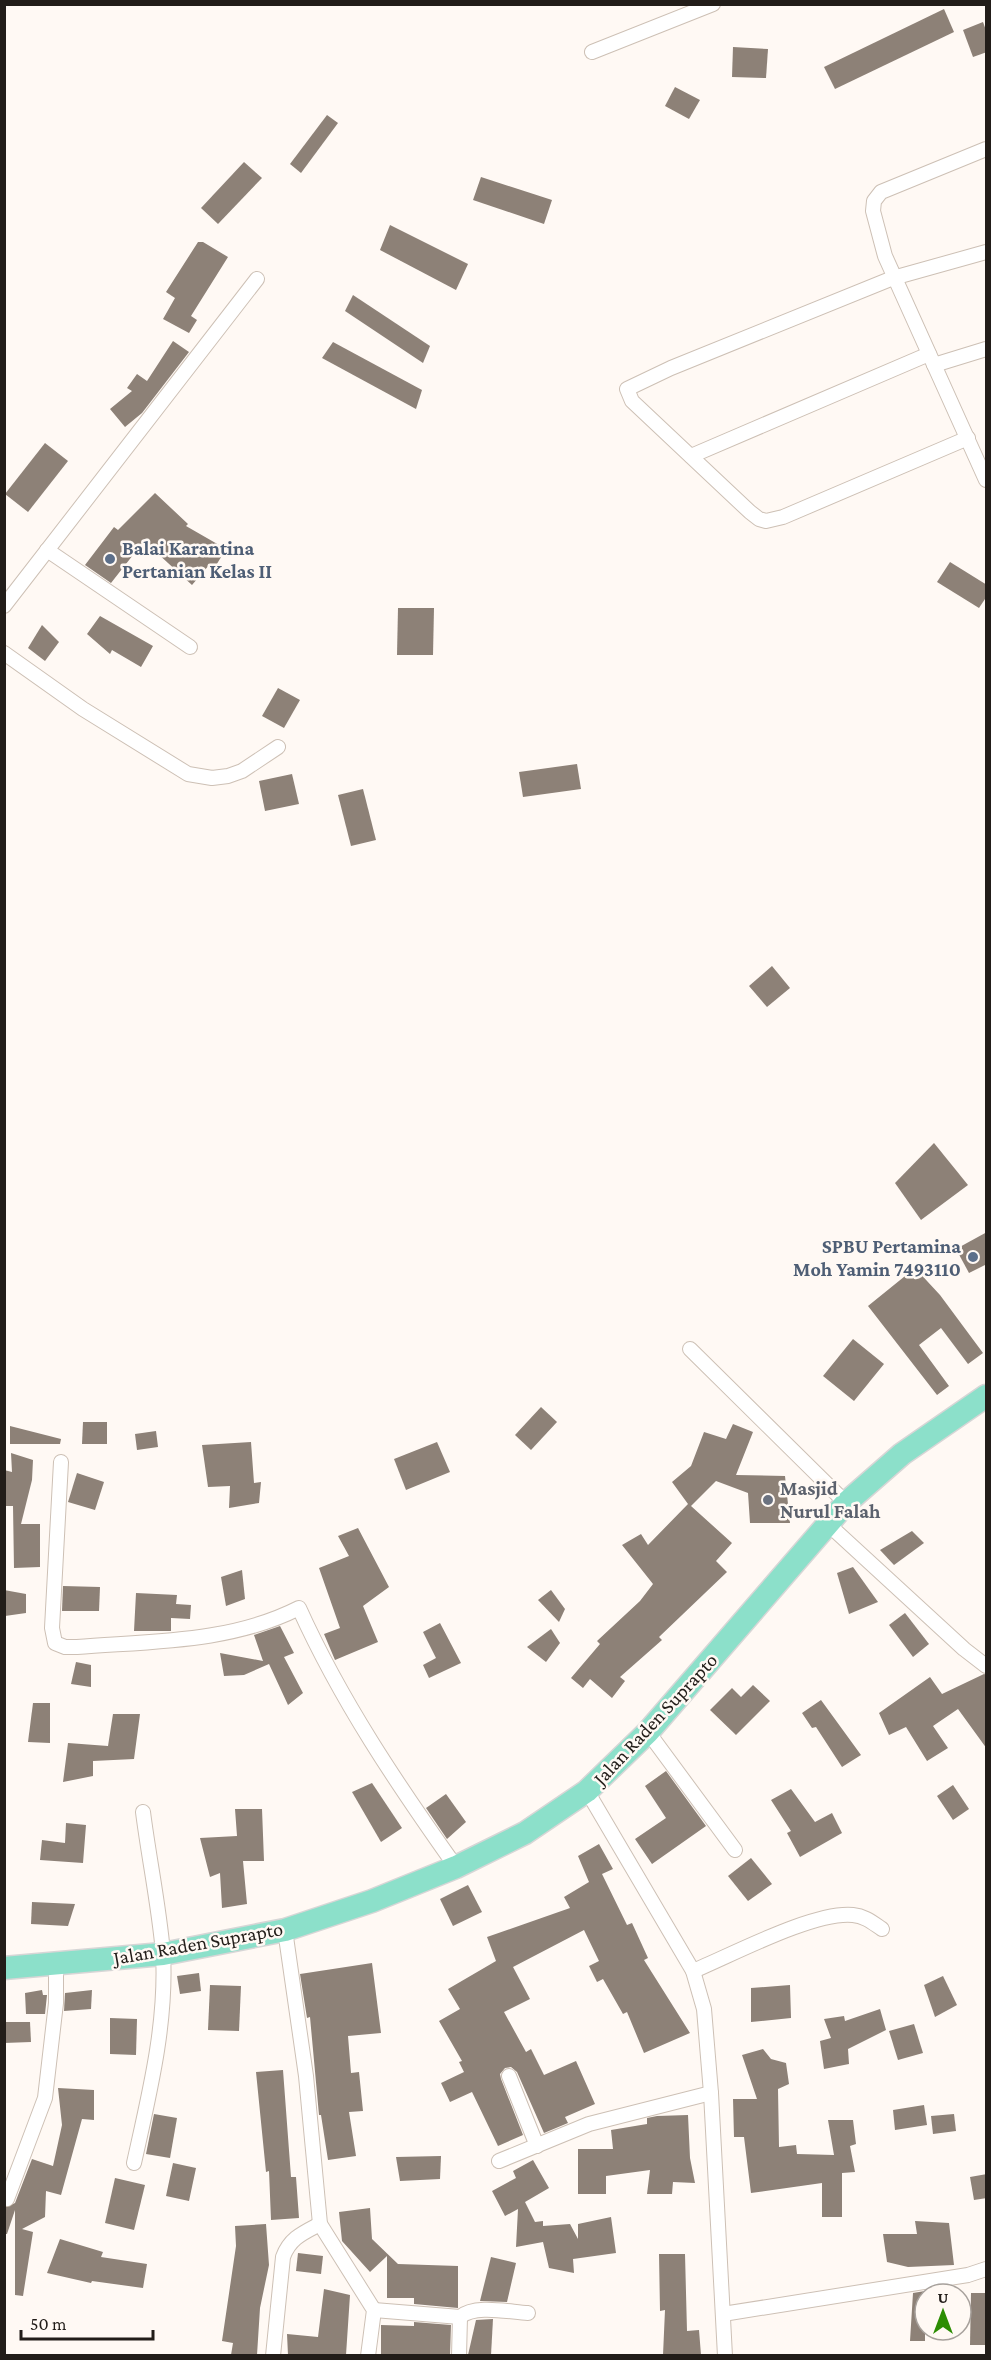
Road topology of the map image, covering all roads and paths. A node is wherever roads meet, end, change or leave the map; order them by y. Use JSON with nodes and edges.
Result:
{"nodes":[{"id":1,"x":713,"y":4,"type":"edge"},
{"id":2,"x":592,"y":52,"type":"dead end"},
{"id":3,"x":987,"y":149,"type":"edge"},
{"id":4,"x":987,"y":252,"type":"edge"},
{"id":5,"x":893,"y":278,"type":"junction"},
{"id":6,"x":256,"y":279,"type":"dead end"},
{"id":7,"x":987,"y":349,"type":"edge"},
{"id":8,"x":931,"y":360,"type":"junction"},
{"id":9,"x":976,"y":445,"type":"edge"},
{"id":10,"x":691,"y":456,"type":"junction"},
{"id":11,"x":987,"y":480,"type":"edge"},
{"id":12,"x":47,"y":550,"type":"junction"},
{"id":13,"x":4,"y":606,"type":"edge"},
{"id":14,"x":190,"y":647,"type":"dead end"},
{"id":15,"x":4,"y":653,"type":"edge"},
{"id":16,"x":278,"y":747,"type":"dead end"},
{"id":17,"x":690,"y":1349,"type":"dead end"},
{"id":18,"x":987,"y":1396,"type":"edge"},
{"id":19,"x":62,"y":1462,"type":"dead end"},
{"id":20,"x":846,"y":1503,"type":"junction"},
{"id":21,"x":828,"y":1524,"type":"junction"},
{"id":22,"x":987,"y":1666,"type":"edge"},
{"id":23,"x":648,"y":1732,"type":"junction"},
{"id":24,"x":587,"y":1791,"type":"junction"},
{"id":25,"x":143,"y":1812,"type":"dead end"},
{"id":26,"x":735,"y":1850,"type":"dead end"},
{"id":27,"x":456,"y":1867,"type":"junction"},
{"id":28,"x":882,"y":1929,"type":"dead end"},
{"id":29,"x":285,"y":1930,"type":"junction"},
{"id":30,"x":163,"y":1954,"type":"junction"},
{"id":31,"x":56,"y":1964,"type":"junction"},
{"id":32,"x":4,"y":1968,"type":"edge"},
{"id":33,"x":693,"y":1971,"type":"junction"},
{"id":34,"x":509,"y":2076,"type":"dead end"},
{"id":35,"x":711,"y":2093,"type":"junction"},
{"id":36,"x":537,"y":2146,"type":"junction"},
{"id":37,"x":500,"y":2161,"type":"dead end"},
{"id":38,"x":134,"y":2163,"type":"dead end"},
{"id":39,"x":7,"y":2199,"type":"dead end"},
{"id":40,"x":320,"y":2224,"type":"junction"},
{"id":41,"x":987,"y":2269,"type":"edge"},
{"id":42,"x":374,"y":2310,"type":"junction"},
{"id":43,"x":528,"y":2313,"type":"dead end"},
{"id":44,"x":723,"y":2314,"type":"junction"},
{"id":45,"x":460,"y":2317,"type":"junction"},
{"id":46,"x":273,"y":2355,"type":"edge"},
{"id":47,"x":368,"y":2355,"type":"edge"},
{"id":48,"x":459,"y":2355,"type":"edge"},
{"id":49,"x":725,"y":2355,"type":"edge"}],
"edges":[{"from":1,"to":2,"type":"street"},
{"from":3,"to":5,"type":"street"},
{"from":4,"to":5,"type":"street"},
{"from":5,"to":8,"type":"street"},
{"from":5,"to":10,"type":"street"},
{"from":6,"to":12,"type":"street"},
{"from":7,"to":8,"type":"street"},
{"from":8,"to":9,"type":"street"},
{"from":8,"to":10,"type":"street"},
{"from":9,"to":10,"type":"street"},
{"from":9,"to":11,"type":"street"},
{"from":12,"to":13,"type":"street"},
{"from":12,"to":14,"type":"street"},
{"from":15,"to":16,"type":"street"},
{"from":17,"to":20,"type":"street"},
{"from":18,"to":20,"type":"highway","name":"Jalan Raden Suprapto"},
{"from":19,"to":27,"type":"street"},
{"from":20,"to":21,"type":"highway","name":"Jalan Raden Suprapto"},
{"from":21,"to":22,"type":"street"},
{"from":21,"to":23,"type":"highway","name":"Jalan Raden Suprapto"},
{"from":23,"to":24,"type":"highway","name":"Jalan Raden Suprapto"},
{"from":23,"to":26,"type":"street"},
{"from":24,"to":27,"type":"highway","name":"Jalan Raden Suprapto"},
{"from":24,"to":33,"type":"street"},
{"from":25,"to":30,"type":"street"},
{"from":27,"to":29,"type":"highway","name":"Jalan Raden Suprapto"},
{"from":28,"to":33,"type":"street"},
{"from":29,"to":30,"type":"highway","name":"Jalan Raden Suprapto"},
{"from":29,"to":40,"type":"street"},
{"from":30,"to":31,"type":"highway","name":"Jalan Raden Suprapto"},
{"from":30,"to":38,"type":"street"},
{"from":31,"to":32,"type":"highway","name":"Jalan Raden Suprapto"},
{"from":31,"to":39,"type":"street"},
{"from":33,"to":35,"type":"street"},
{"from":34,"to":36,"type":"street"},
{"from":35,"to":36,"type":"street"},
{"from":35,"to":44,"type":"street"},
{"from":36,"to":37,"type":"street"},
{"from":40,"to":42,"type":"street"},
{"from":40,"to":46,"type":"street"},
{"from":41,"to":44,"type":"street"},
{"from":42,"to":45,"type":"street"},
{"from":42,"to":47,"type":"street"},
{"from":43,"to":45,"type":"street"},
{"from":44,"to":49,"type":"street"},
{"from":45,"to":48,"type":"street"}]}
